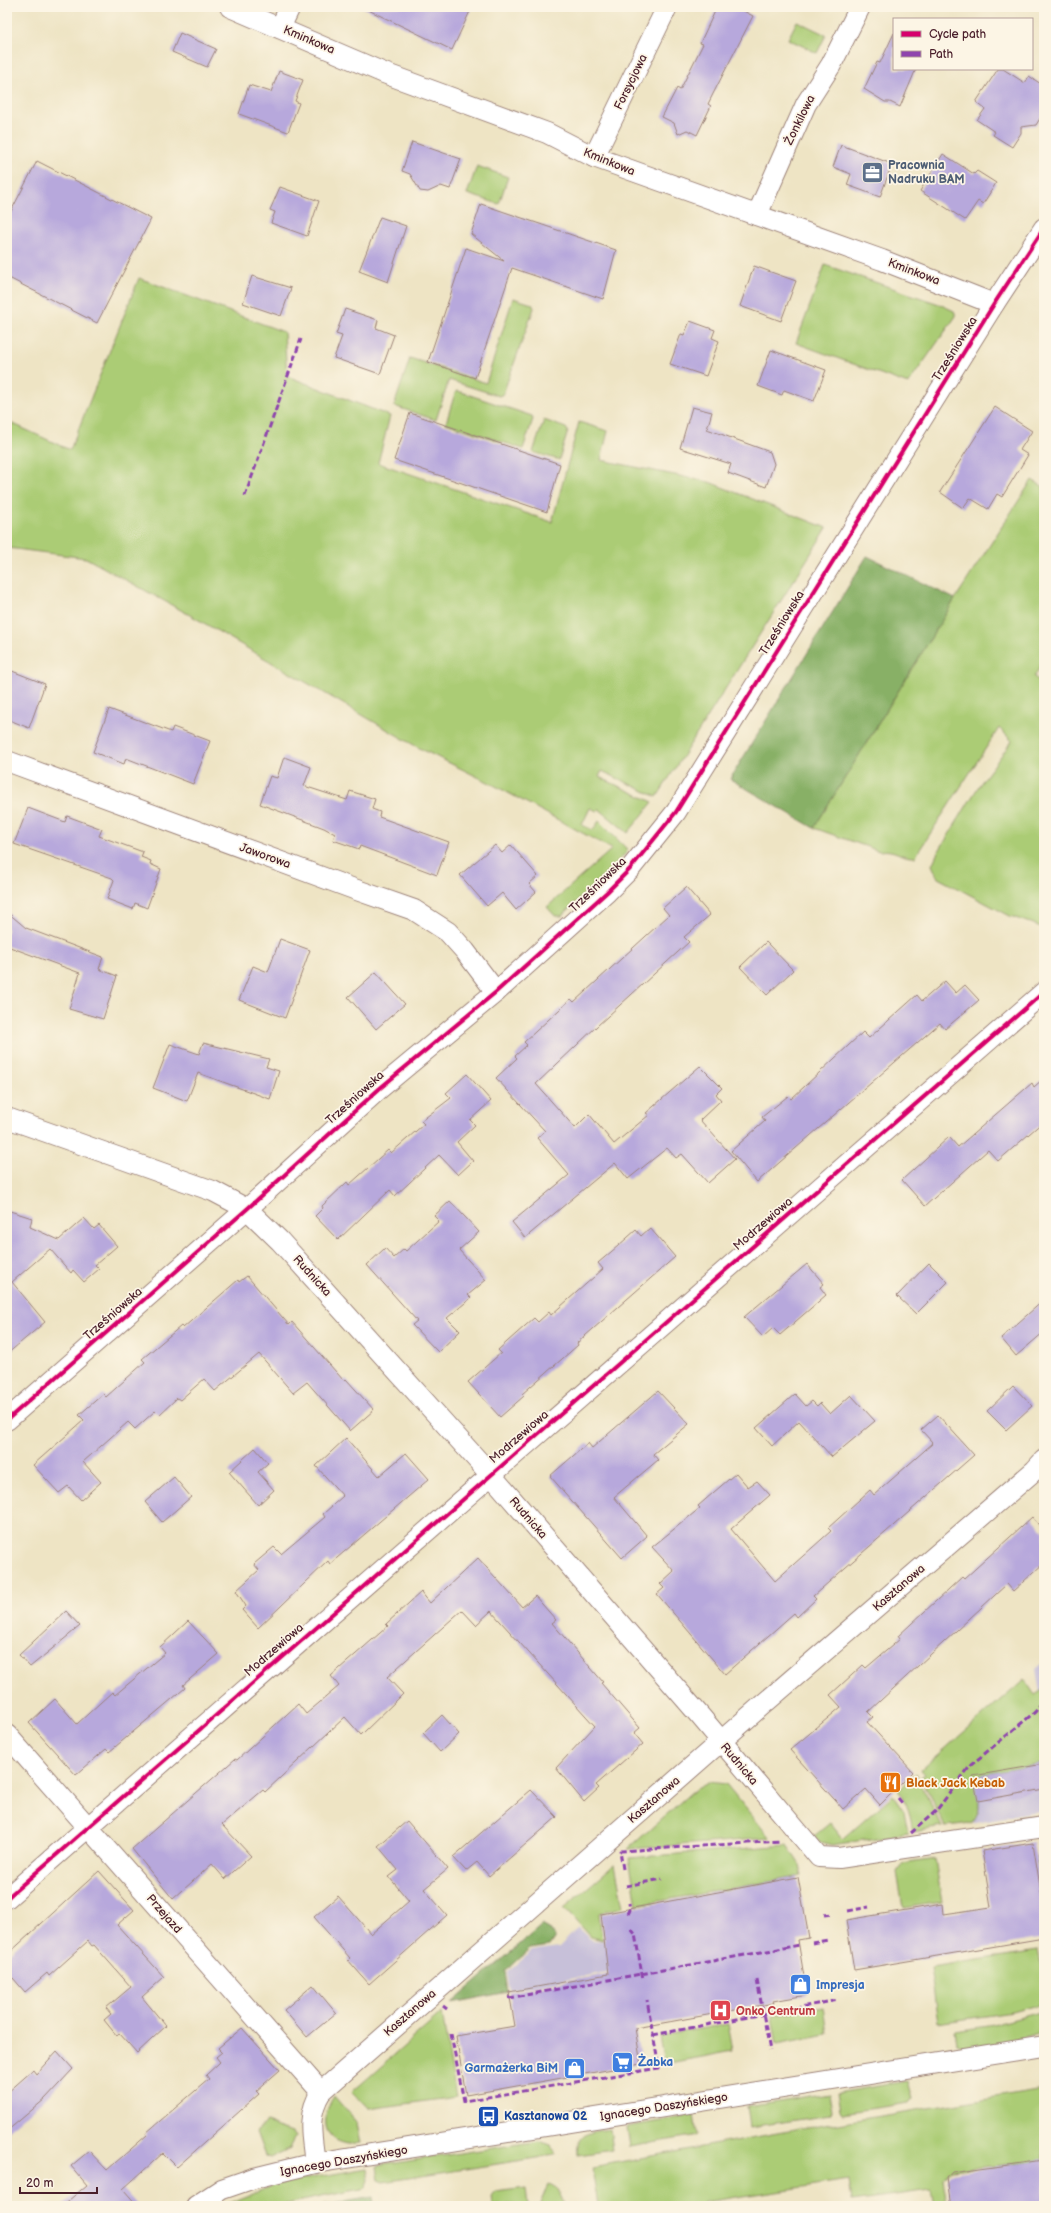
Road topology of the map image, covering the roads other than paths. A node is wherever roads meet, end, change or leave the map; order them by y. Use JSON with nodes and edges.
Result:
{"nodes":[{"id":1,"x":230,"y":7,"type":"edge"},
{"id":2,"x":290,"y":7,"type":"edge"},
{"id":3,"x":667,"y":7,"type":"edge"},
{"id":4,"x":860,"y":7,"type":"edge"},
{"id":5,"x":280,"y":28,"type":"junction"},
{"id":6,"x":594,"y":157,"type":"junction"},
{"id":7,"x":757,"y":215,"type":"junction"},
{"id":8,"x":1044,"y":228,"type":"edge"},
{"id":9,"x":994,"y":304,"type":"junction"},
{"id":10,"x":7,"y":761,"type":"edge"},
{"id":11,"x":496,"y":992,"type":"junction"},
{"id":12,"x":1044,"y":992,"type":"edge"},
{"id":13,"x":7,"y":1118,"type":"edge"},
{"id":14,"x":247,"y":1209,"type":"junction"},
{"id":15,"x":7,"y":1420,"type":"edge"},
{"id":16,"x":1044,"y":1460,"type":"edge"},
{"id":17,"x":491,"y":1475,"type":"junction"},
{"id":18,"x":7,"y":1736,"type":"edge"},
{"id":19,"x":721,"y":1742,"type":"junction"},
{"id":20,"x":1044,"y":1827,"type":"edge"},
{"id":21,"x":87,"y":1828,"type":"junction"},
{"id":22,"x":7,"y":1898,"type":"edge"},
{"id":23,"x":1044,"y":2046,"type":"edge"},
{"id":24,"x":321,"y":2092,"type":"junction"},
{"id":25,"x":315,"y":2163,"type":"junction"},
{"id":26,"x":196,"y":2206,"type":"edge"}],
"edges":[{"from":1,"to":5,"type":"street","name":"Kminkowa"},
{"from":2,"to":5,"type":"street"},
{"from":3,"to":6,"type":"street","name":"Forsycjowa"},
{"from":4,"to":7,"type":"street","name":"Żonkilowa"},
{"from":5,"to":6,"type":"street","name":"Kminkowa"},
{"from":6,"to":7,"type":"street","name":"Kminkowa"},
{"from":7,"to":9,"type":"street","name":"Kminkowa"},
{"from":8,"to":9,"type":"street","name":"Trześniowska"},
{"from":9,"to":11,"type":"street","name":"Trześniowska"},
{"from":10,"to":11,"type":"street","name":"Jaworowa"},
{"from":11,"to":14,"type":"street","name":"Trześniowska"},
{"from":12,"to":17,"type":"street","name":"Modrzewiowa"},
{"from":13,"to":14,"type":"street","name":"Rudnicka"},
{"from":14,"to":15,"type":"street","name":"Trześniowska"},
{"from":14,"to":17,"type":"street","name":"Rudnicka"},
{"from":16,"to":19,"type":"street","name":"Kasztanowa"},
{"from":17,"to":19,"type":"street","name":"Rudnicka"},
{"from":17,"to":21,"type":"street","name":"Modrzewiowa"},
{"from":18,"to":21,"type":"street","name":"Przejazd"},
{"from":19,"to":20,"type":"street","name":"Rudnicka"},
{"from":19,"to":24,"type":"street","name":"Kasztanowa"},
{"from":21,"to":22,"type":"street","name":"Modrzewiowa"},
{"from":21,"to":24,"type":"street","name":"Przejazd"},
{"from":23,"to":25,"type":"street","name":"Ignacego Daszyńskiego"},
{"from":24,"to":25,"type":"street","name":"Kasztanowa"},
{"from":25,"to":26,"type":"street","name":"Ignacego Daszyńskiego"}]}
